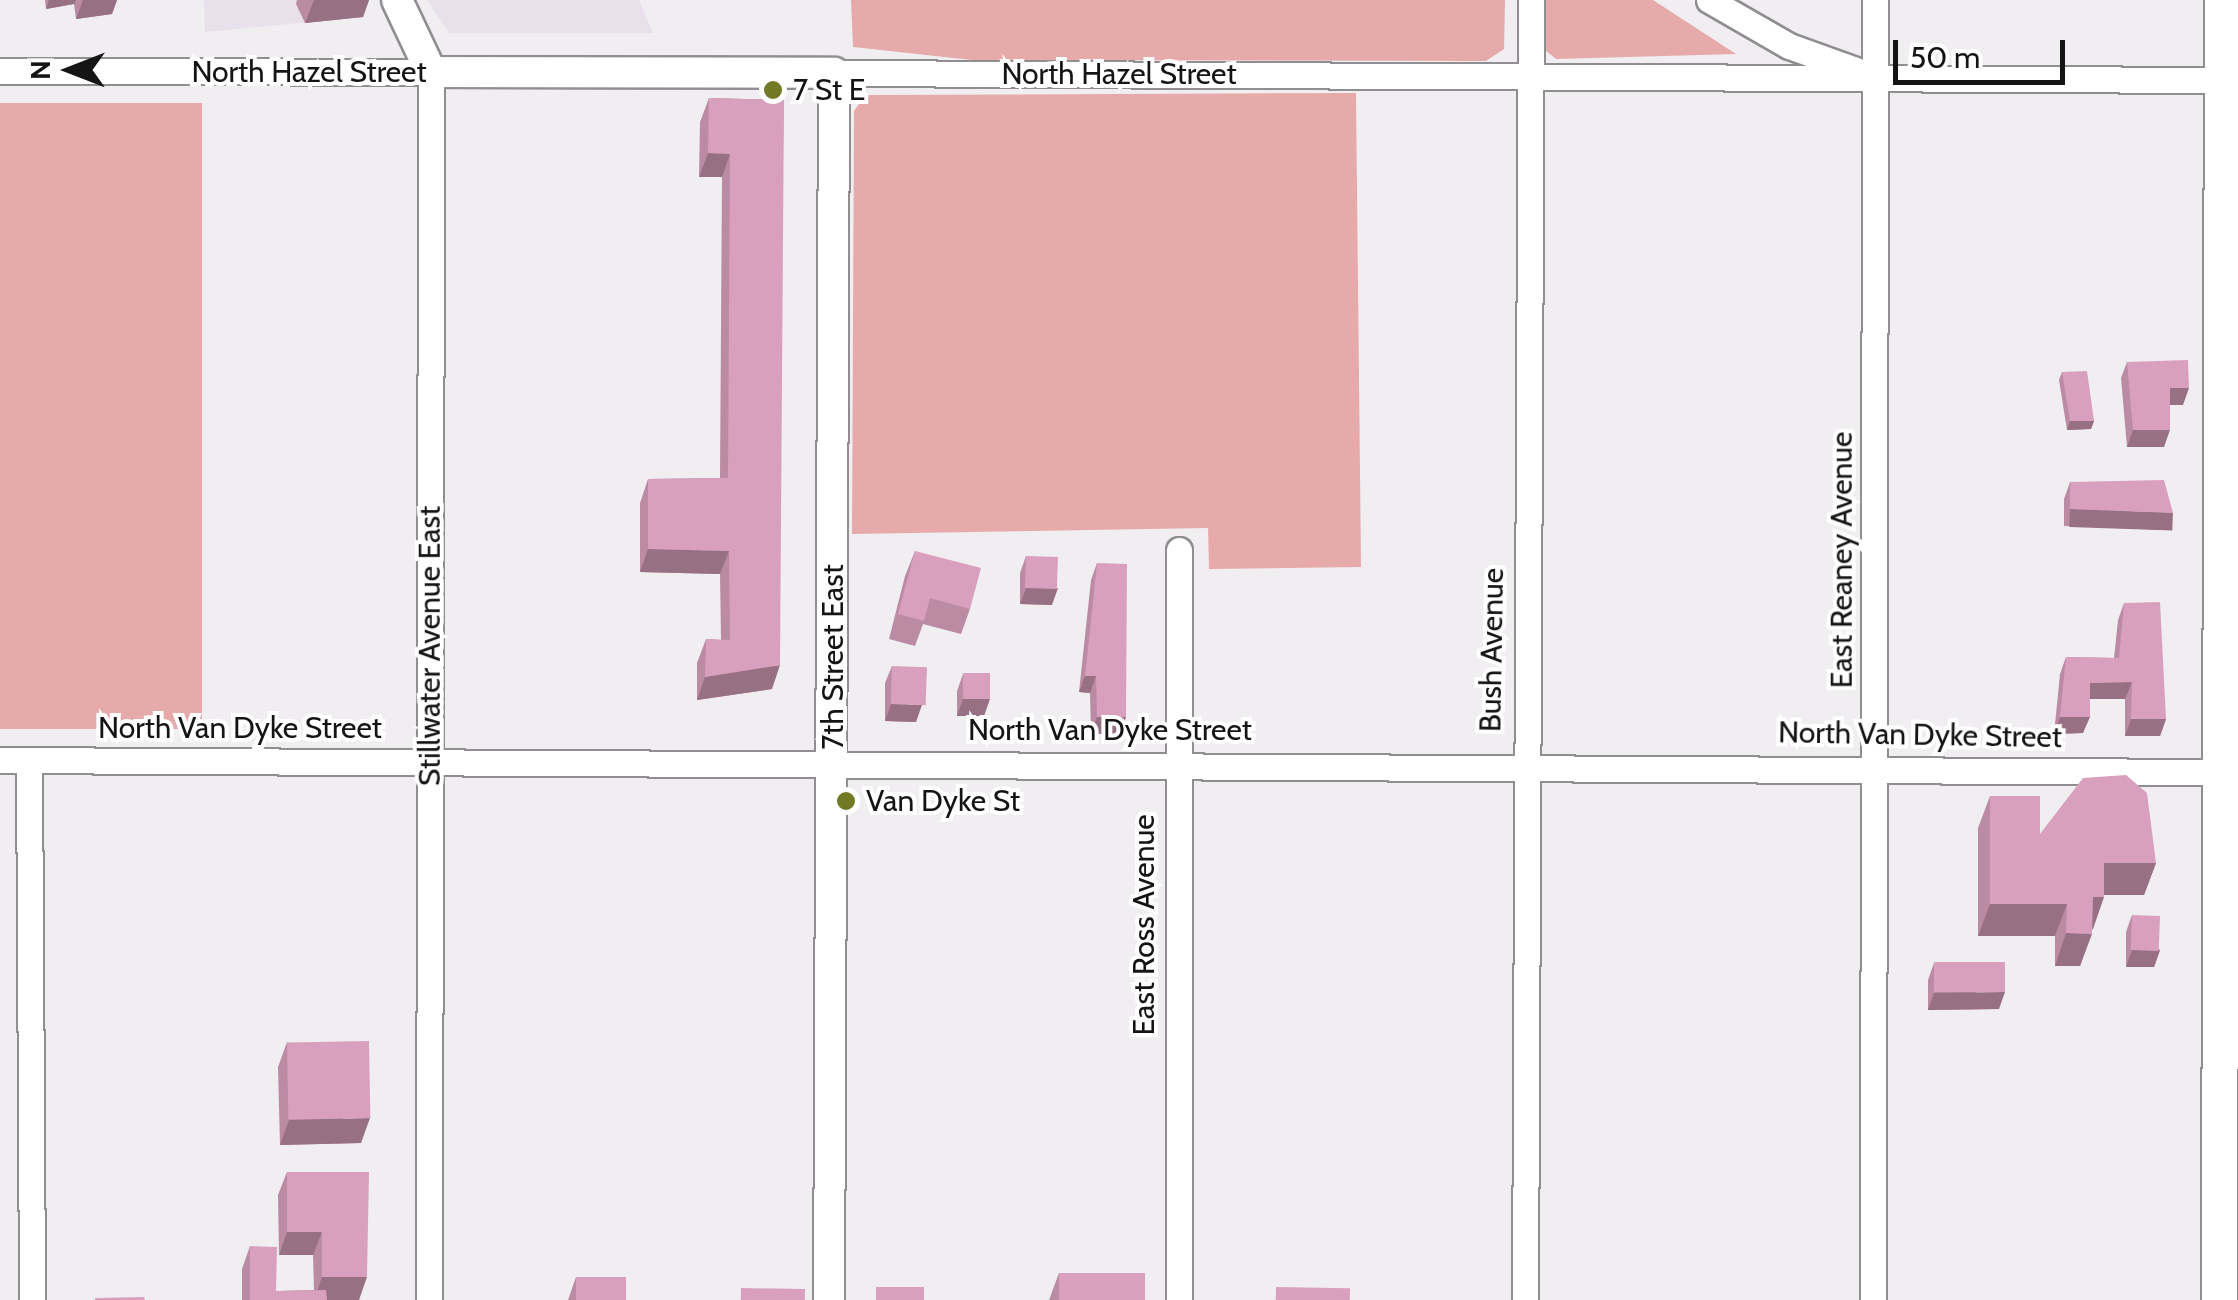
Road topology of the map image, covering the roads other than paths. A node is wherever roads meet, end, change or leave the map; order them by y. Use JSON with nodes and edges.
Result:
{"nodes":[{"id":1,"x":396,"y":0,"type":"edge"},
{"id":2,"x":1531,"y":0,"type":"edge"},
{"id":3,"x":1709,"y":0,"type":"edge"},
{"id":4,"x":1875,"y":0,"type":"edge"},
{"id":5,"x":2222,"y":0,"type":"edge"},
{"id":6,"x":0,"y":71,"type":"edge"},
{"id":7,"x":432,"y":72,"type":"junction"},
{"id":8,"x":834,"y":73,"type":"junction"},
{"id":9,"x":1530,"y":75,"type":"junction"},
{"id":10,"x":1875,"y":76,"type":"junction"},
{"id":11,"x":2230,"y":80,"type":"edge"},
{"id":12,"x":1179,"y":550,"type":"dead end"},
{"id":13,"x":0,"y":760,"type":"edge"},
{"id":14,"x":30,"y":760,"type":"junction"},
{"id":15,"x":430,"y":761,"type":"junction"},
{"id":16,"x":833,"y":762,"type":"junction"},
{"id":17,"x":1176,"y":762,"type":"junction"},
{"id":18,"x":1524,"y":766,"type":"junction"},
{"id":19,"x":1874,"y":768,"type":"junction"},
{"id":20,"x":2220,"y":772,"type":"junction"},
{"id":21,"x":32,"y":1300,"type":"edge"},
{"id":22,"x":429,"y":1300,"type":"edge"},
{"id":23,"x":830,"y":1300,"type":"edge"},
{"id":24,"x":1178,"y":1300,"type":"edge"},
{"id":25,"x":1525,"y":1300,"type":"edge"},
{"id":26,"x":1873,"y":1300,"type":"edge"},
{"id":27,"x":2218,"y":1300,"type":"edge"}],
"edges":[{"from":1,"to":7,"type":"street","name":"Stillwater Avenue East"},
{"from":2,"to":9,"type":"street","name":"Bush Avenue"},
{"from":3,"to":10,"type":"street"},
{"from":4,"to":10,"type":"street","name":"East Reaney Avenue"},
{"from":5,"to":11,"type":"main road"},
{"from":6,"to":7,"type":"street","name":"North Hazel Street"},
{"from":7,"to":8,"type":"street","name":"North Hazel Street"},
{"from":7,"to":15,"type":"street","name":"Stillwater Avenue East"},
{"from":8,"to":9,"type":"street","name":"North Hazel Street"},
{"from":8,"to":16,"type":"street","name":"7th Street East"},
{"from":9,"to":10,"type":"street","name":"North Hazel Street"},
{"from":9,"to":18,"type":"street","name":"Bush Avenue"},
{"from":10,"to":11,"type":"street","name":"North Hazel Street"},
{"from":10,"to":19,"type":"street","name":"East Reaney Avenue"},
{"from":11,"to":20,"type":"main road"},
{"from":12,"to":17,"type":"street","name":"East Ross Avenue"},
{"from":13,"to":14,"type":"street","name":"North Van Dyke Street"},
{"from":14,"to":15,"type":"street","name":"North Van Dyke Street"},
{"from":14,"to":21,"type":"street"},
{"from":15,"to":16,"type":"street","name":"North Van Dyke Street"},
{"from":15,"to":22,"type":"street","name":"Stillwater Avenue East"},
{"from":16,"to":17,"type":"street","name":"North Van Dyke Street"},
{"from":16,"to":23,"type":"street","name":"7th Street East"},
{"from":17,"to":18,"type":"street","name":"North Van Dyke Street"},
{"from":17,"to":24,"type":"street","name":"East Ross Avenue"},
{"from":18,"to":19,"type":"street","name":"North Van Dyke Street"},
{"from":18,"to":25,"type":"street","name":"Bush Avenue"},
{"from":19,"to":20,"type":"street","name":"North Van Dyke Street"},
{"from":19,"to":26,"type":"street","name":"East Reaney Avenue"},
{"from":20,"to":27,"type":"main road"}]}
